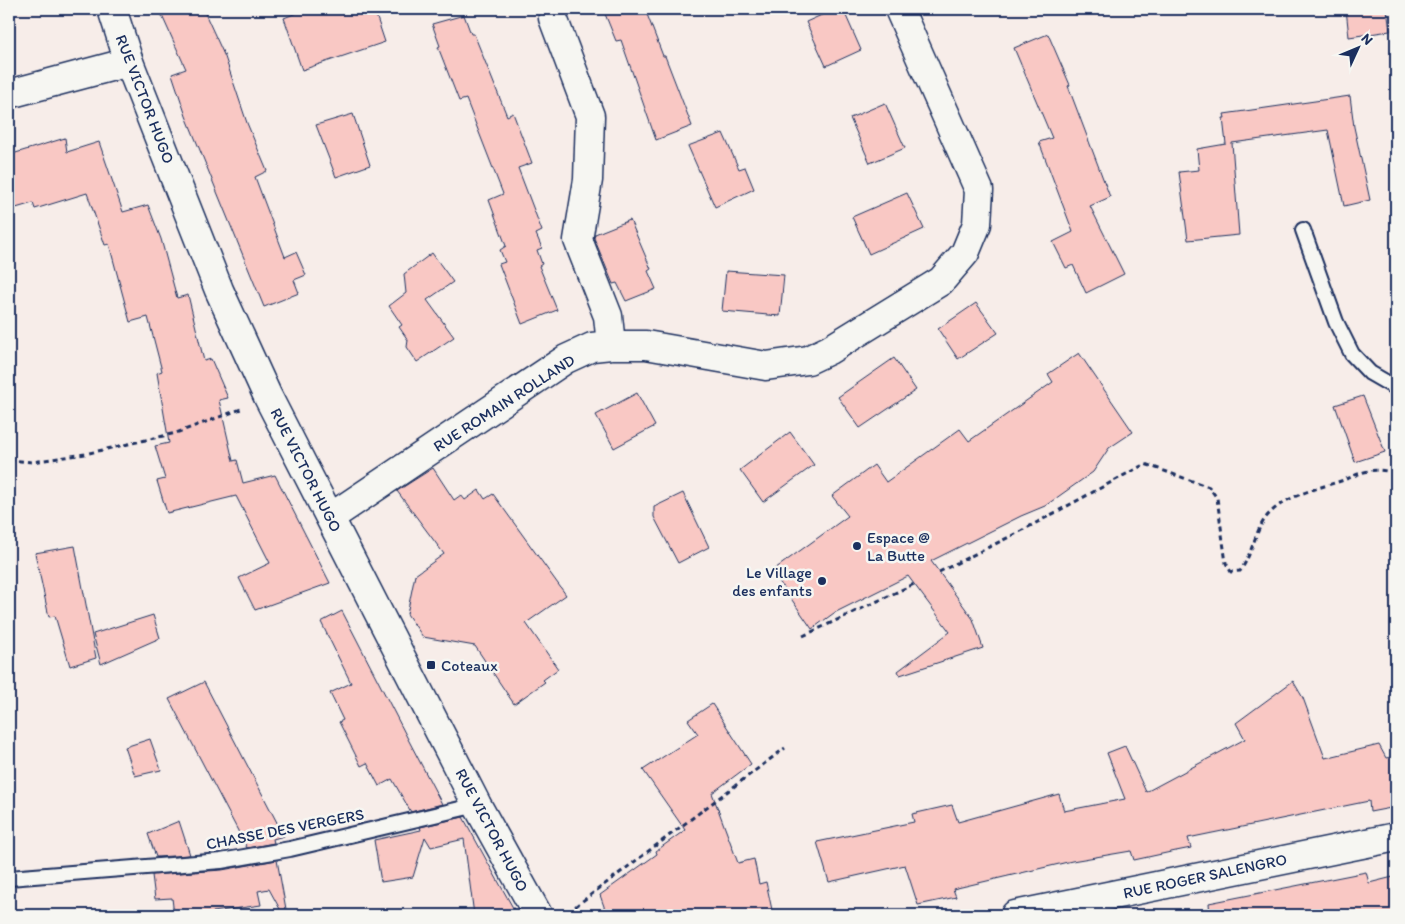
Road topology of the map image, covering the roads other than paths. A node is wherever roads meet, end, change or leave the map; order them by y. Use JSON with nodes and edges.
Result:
{"nodes":[{"id":1,"x":112,"y":9,"type":"edge"},
{"id":2,"x":899,"y":9,"type":"edge"},
{"id":3,"x":553,"y":18,"type":"dead end"},
{"id":4,"x":129,"y":62,"type":"junction"},
{"id":5,"x":9,"y":94,"type":"edge"},
{"id":6,"x":1303,"y":230,"type":"dead end"},
{"id":7,"x":611,"y":345,"type":"junction"},
{"id":8,"x":1396,"y":388,"type":"edge"},
{"id":9,"x":331,"y":517,"type":"junction"},
{"id":10,"x":477,"y":805,"type":"junction"},
{"id":11,"x":1396,"y":838,"type":"edge"},
{"id":12,"x":9,"y":878,"type":"edge"},
{"id":13,"x":538,"y":915,"type":"edge"},
{"id":14,"x":1015,"y":915,"type":"edge"}],
"edges":[{"from":1,"to":4,"type":"street","name":"RUE VICTOR HUGO"},
{"from":2,"to":7,"type":"street","name":"RUE ROMAIN ROLLAND"},
{"from":3,"to":7,"type":"street"},
{"from":4,"to":5,"type":"street"},
{"from":4,"to":9,"type":"street","name":"RUE VICTOR HUGO"},
{"from":6,"to":8,"type":"lane"},
{"from":7,"to":9,"type":"street","name":"RUE ROMAIN ROLLAND"},
{"from":9,"to":10,"type":"street","name":"RUE VICTOR HUGO"},
{"from":10,"to":12,"type":"lane","name":"CHASSE DES VERGERS"},
{"from":10,"to":13,"type":"street","name":"RUE VICTOR HUGO"},
{"from":11,"to":14,"type":"street","name":"RUE ROGER SALENGRO"}]}
